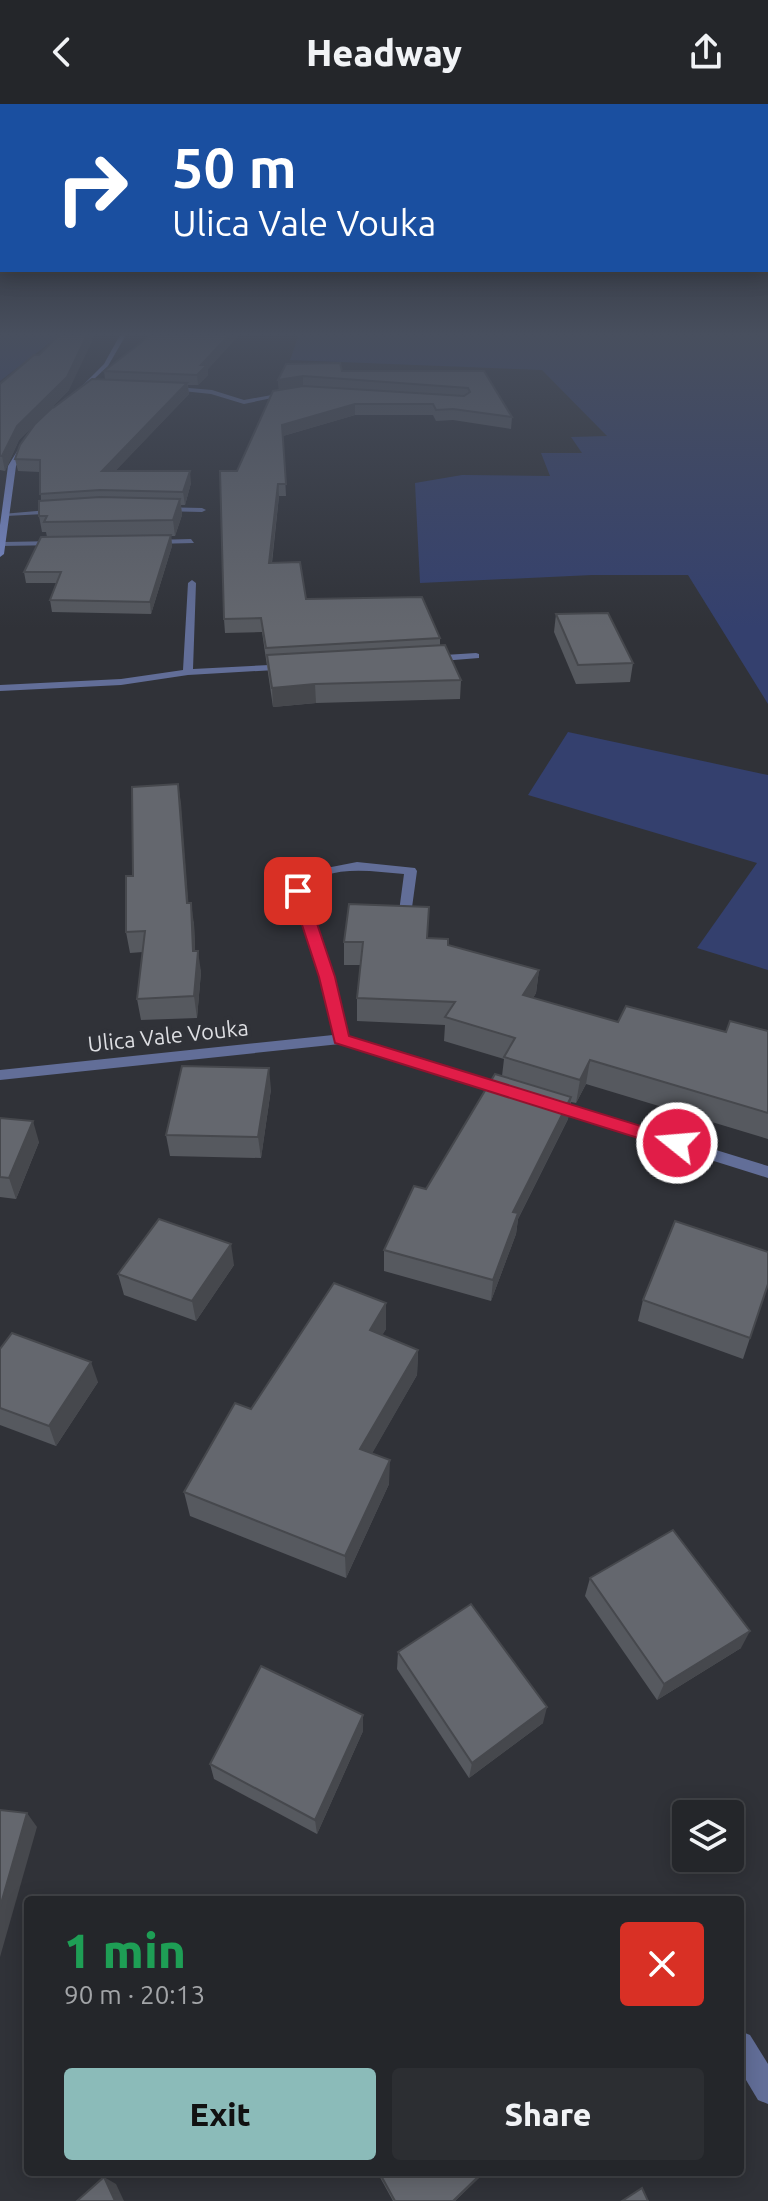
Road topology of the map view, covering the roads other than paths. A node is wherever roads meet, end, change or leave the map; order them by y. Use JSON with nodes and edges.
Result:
{"nodes":[{"id":1,"x":32,"y":434,"type":"edge"},
{"id":2,"x":145,"y":509,"type":"edge"},
{"id":3,"x":70,"y":510,"type":"edge"},
{"id":4,"x":202,"y":510,"type":"dead end"},
{"id":5,"x":6,"y":514,"type":"junction"},
{"id":6,"x":191,"y":541,"type":"dead end"},
{"id":7,"x":144,"y":542,"type":"edge"},
{"id":8,"x":65,"y":543,"type":"edge"},
{"id":9,"x":2,"y":549,"type":"edge"},
{"id":10,"x":192,"y":583,"type":"dead end"},
{"id":11,"x":476,"y":656,"type":"dead end"},
{"id":12,"x":412,"y":660,"type":"edge"},
{"id":13,"x":300,"y":666,"type":"edge"},
{"id":14,"x":188,"y":672,"type":"junction"},
{"id":15,"x":0,"y":688,"type":"edge"},
{"id":16,"x":405,"y":919,"type":"edge"},
{"id":17,"x":341,"y":1039,"type":"junction"},
{"id":18,"x":0,"y":1075,"type":"edge"},
{"id":19,"x":768,"y":1172,"type":"edge"},
{"id":20,"x":744,"y":2051,"type":"edge"},
{"id":21,"x":768,"y":2090,"type":"edge"}],
"edges":[{"from":1,"to":5,"type":"main road"},
{"from":2,"to":4,"type":"street"},
{"from":3,"to":5,"type":"street"},
{"from":5,"to":9,"type":"main road"},
{"from":6,"to":7,"type":"street"},
{"from":8,"to":9,"type":"street"},
{"from":10,"to":14,"type":"street"},
{"from":11,"to":12,"type":"street"},
{"from":13,"to":14,"type":"street"},
{"from":14,"to":15,"type":"street"},
{"from":16,"to":17,"type":"street"},
{"from":17,"to":18,"type":"street","name":"Ulica Vale Vouka"},
{"from":17,"to":19,"type":"street","name":"Ulica Vale Vouka"},
{"from":20,"to":21,"type":"street"}]}
